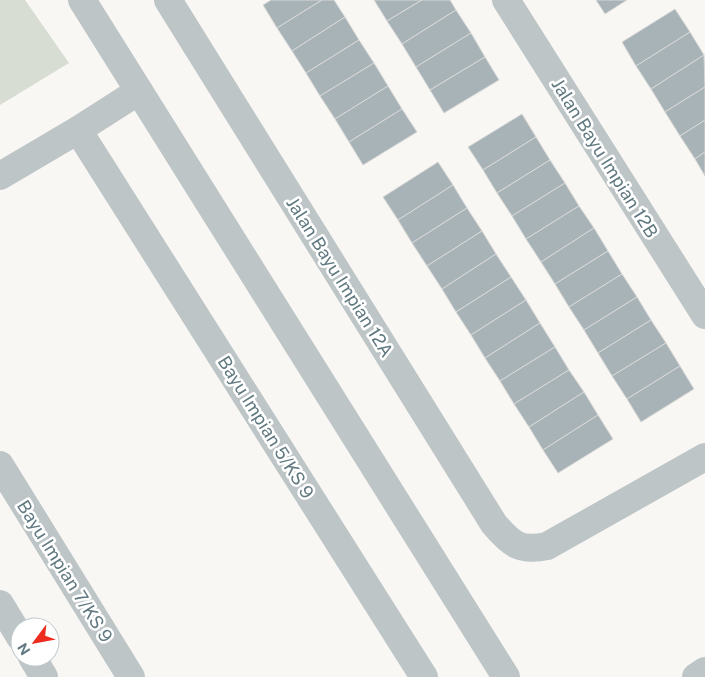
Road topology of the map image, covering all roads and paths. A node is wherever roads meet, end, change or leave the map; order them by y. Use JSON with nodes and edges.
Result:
{"nodes":[{"id":1,"x":82,"y":0,"type":"edge"},
{"id":2,"x":168,"y":0,"type":"edge"},
{"id":3,"x":506,"y":0,"type":"edge"},
{"id":4,"x":139,"y":91,"type":"junction"},
{"id":5,"x":78,"y":130,"type":"junction"},
{"id":6,"x":0,"y":176,"type":"edge"},
{"id":7,"x":705,"y":315,"type":"edge"},
{"id":8,"x":705,"y":457,"type":"edge"},
{"id":9,"x":0,"y":465,"type":"edge"},
{"id":10,"x":0,"y":604,"type":"edge"},
{"id":11,"x":10,"y":620,"type":"edge"},
{"id":12,"x":705,"y":671,"type":"edge"},
{"id":13,"x":131,"y":677,"type":"edge"},
{"id":14,"x":424,"y":677,"type":"edge"},
{"id":15,"x":506,"y":677,"type":"edge"},
{"id":16,"x":696,"y":677,"type":"edge"}],
"edges":[{"from":1,"to":4,"type":"street"},
{"from":2,"to":8,"type":"street","name":"Jalan Bayu Impian 12A"},
{"from":3,"to":7,"type":"street","name":"Jalan Bayu Impian 12B"},
{"from":4,"to":5,"type":"street"},
{"from":4,"to":15,"type":"street"},
{"from":5,"to":6,"type":"street"},
{"from":5,"to":14,"type":"street","name":"Bayu Impian 5/KS 9"},
{"from":9,"to":13,"type":"street","name":"Bayu Impian 7/KS 9"},
{"from":10,"to":11,"type":"street"},
{"from":12,"to":16,"type":"street"}]}
